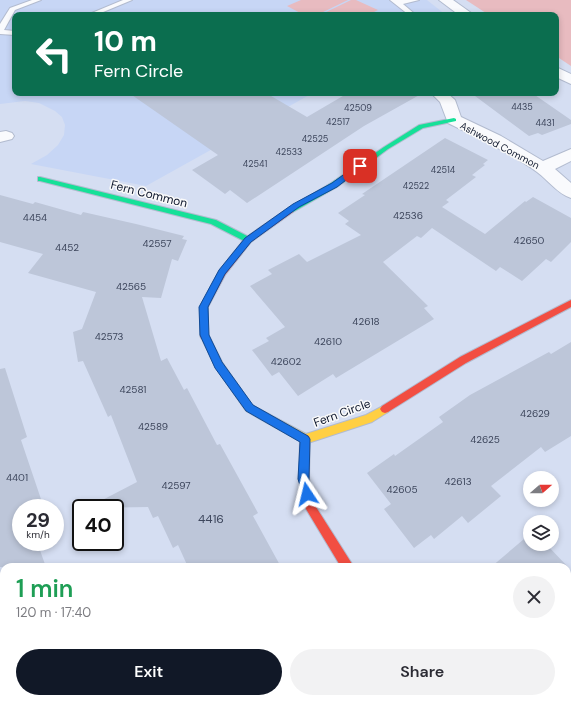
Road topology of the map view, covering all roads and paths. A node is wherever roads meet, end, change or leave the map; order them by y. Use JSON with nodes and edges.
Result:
{"nodes":[{"id":1,"x":38,"y":0,"type":"edge"},
{"id":2,"x":129,"y":0,"type":"edge"},
{"id":3,"x":416,"y":0,"type":"edge"},
{"id":4,"x":446,"y":0,"type":"edge"},
{"id":5,"x":395,"y":2,"type":"edge"},
{"id":6,"x":98,"y":12,"type":"edge"},
{"id":7,"x":409,"y":12,"type":"edge"},
{"id":8,"x":464,"y":12,"type":"edge"},
{"id":9,"x":0,"y":31,"type":"edge"},
{"id":10,"x":12,"y":33,"type":"edge"},
{"id":11,"x":559,"y":73,"type":"edge"},
{"id":12,"x":571,"y":80,"type":"edge"},
{"id":13,"x":442,"y":96,"type":"edge"},
{"id":14,"x":454,"y":120,"type":"junction"},
{"id":15,"x":571,"y":154,"type":"edge"},
{"id":16,"x":543,"y":168,"type":"junction"},
{"id":17,"x":40,"y":179,"type":"dead end"},
{"id":18,"x":571,"y":192,"type":"edge"},
{"id":19,"x":248,"y":240,"type":"junction"},
{"id":20,"x":571,"y":303,"type":"edge"},
{"id":21,"x":305,"y":439,"type":"junction"},
{"id":22,"x":345,"y":563,"type":"edge"}],
"edges":[{"from":1,"to":9,"type":"lane"},
{"from":2,"to":6,"type":"lane"},
{"from":3,"to":5,"type":"lane"},
{"from":4,"to":8,"type":"street"},
{"from":5,"to":7,"type":"lane"},
{"from":9,"to":10,"type":"lane"},
{"from":11,"to":12,"type":"street"},
{"from":13,"to":14,"type":"street","name":"Ashwood Common"},
{"from":14,"to":16,"type":"street","name":"Ashwood Common"},
{"from":14,"to":19,"type":"street","name":"Fern Circle"},
{"from":15,"to":16,"type":"street"},
{"from":16,"to":18,"type":"street","name":"Ashwood Common"},
{"from":17,"to":19,"type":"street","name":"Fern Common"},
{"from":19,"to":21,"type":"street","name":"Fern Circle"},
{"from":20,"to":21,"type":"street","name":"Fern Circle"},
{"from":21,"to":22,"type":"street"}]}
